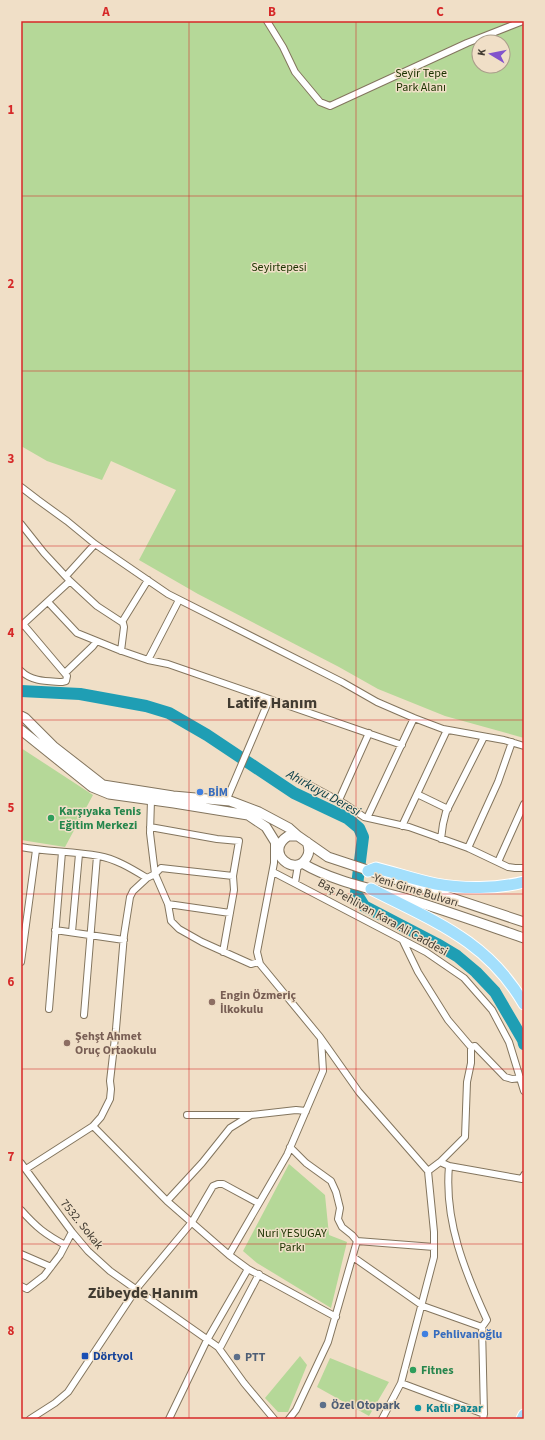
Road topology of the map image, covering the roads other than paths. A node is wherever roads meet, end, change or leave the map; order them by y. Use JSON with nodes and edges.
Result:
{"nodes":[{"id":1,"x":267,"y":21,"type":"edge"},
{"id":2,"x":523,"y":21,"type":"edge"},
{"id":3,"x":21,"y":487,"type":"edge"},
{"id":4,"x":21,"y":524,"type":"edge"},
{"id":5,"x":95,"y":544,"type":"junction"},
{"id":6,"x":68,"y":579,"type":"junction"},
{"id":7,"x":148,"y":580,"type":"junction"},
{"id":8,"x":179,"y":600,"type":"junction"},
{"id":9,"x":48,"y":602,"type":"junction"},
{"id":10,"x":122,"y":622,"type":"junction"},
{"id":11,"x":22,"y":625,"type":"edge"},
{"id":12,"x":96,"y":642,"type":"junction"},
{"id":13,"x":122,"y":651,"type":"junction"},
{"id":14,"x":148,"y":660,"type":"junction"},
{"id":15,"x":21,"y":671,"type":"edge"},
{"id":16,"x":64,"y":673,"type":"junction"},
{"id":17,"x":269,"y":700,"type":"junction"},
{"id":18,"x":21,"y":716,"type":"edge"},
{"id":19,"x":414,"y":718,"type":"junction"},
{"id":20,"x":21,"y":730,"type":"edge"},
{"id":21,"x":446,"y":730,"type":"junction"},
{"id":22,"x":369,"y":733,"type":"junction"},
{"id":23,"x":484,"y":737,"type":"junction"},
{"id":24,"x":512,"y":742,"type":"junction"},
{"id":25,"x":402,"y":745,"type":"junction"},
{"id":26,"x":524,"y":746,"type":"edge"},
{"id":27,"x":300,"y":780,"type":"dead end"},
{"id":28,"x":417,"y":794,"type":"junction"},
{"id":29,"x":151,"y":800,"type":"junction"},
{"id":30,"x":339,"y":800,"type":"junction"},
{"id":31,"x":226,"y":801,"type":"junction"},
{"id":32,"x":524,"y":804,"type":"edge"},
{"id":33,"x":448,"y":809,"type":"junction"},
{"id":34,"x":368,"y":816,"type":"junction"},
{"id":35,"x":402,"y":826,"type":"junction"},
{"id":36,"x":150,"y":827,"type":"junction"},
{"id":37,"x":298,"y":836,"type":"junction"},
{"id":38,"x":441,"y":839,"type":"junction"},
{"id":39,"x":307,"y":842,"type":"junction"},
{"id":40,"x":21,"y":846,"type":"edge"},
{"id":41,"x":468,"y":848,"type":"junction"},
{"id":42,"x":277,"y":849,"type":"junction"},
{"id":43,"x":36,"y":850,"type":"junction"},
{"id":44,"x":62,"y":852,"type":"junction"},
{"id":45,"x":79,"y":854,"type":"junction"},
{"id":46,"x":97,"y":856,"type":"junction"},
{"id":47,"x":498,"y":862,"type":"junction"},
{"id":48,"x":300,"y":864,"type":"junction"},
{"id":49,"x":524,"y":868,"type":"edge"},
{"id":50,"x":368,"y":871,"type":"junction"},
{"id":51,"x":273,"y":872,"type":"junction"},
{"id":52,"x":155,"y":874,"type":"junction"},
{"id":53,"x":233,"y":876,"type":"junction"},
{"id":54,"x":147,"y":878,"type":"junction"},
{"id":55,"x":524,"y":882,"type":"edge"},
{"id":56,"x":294,"y":883,"type":"junction"},
{"id":57,"x":367,"y":888,"type":"junction"},
{"id":58,"x":168,"y":904,"type":"junction"},
{"id":59,"x":230,"y":913,"type":"junction"},
{"id":60,"x":524,"y":922,"type":"edge"},
{"id":61,"x":55,"y":930,"type":"junction"},
{"id":62,"x":72,"y":932,"type":"junction"},
{"id":63,"x":90,"y":935,"type":"junction"},
{"id":64,"x":524,"y":938,"type":"edge"},
{"id":65,"x":124,"y":940,"type":"junction"},
{"id":66,"x":403,"y":941,"type":"junction"},
{"id":67,"x":223,"y":952,"type":"junction"},
{"id":68,"x":21,"y":962,"type":"edge"},
{"id":69,"x":259,"y":962,"type":"junction"},
{"id":70,"x":524,"y":1004,"type":"edge"},
{"id":71,"x":49,"y":1009,"type":"dead end"},
{"id":72,"x":84,"y":1015,"type":"dead end"},
{"id":73,"x":320,"y":1037,"type":"junction"},
{"id":74,"x":471,"y":1047,"type":"junction"},
{"id":75,"x":521,"y":1078,"type":"junction"},
{"id":76,"x":524,"y":1091,"type":"edge"},
{"id":77,"x":306,"y":1110,"type":"junction"},
{"id":78,"x":187,"y":1115,"type":"dead end"},
{"id":79,"x":251,"y":1115,"type":"junction"},
{"id":80,"x":93,"y":1126,"type":"junction"},
{"id":81,"x":290,"y":1147,"type":"junction"},
{"id":82,"x":440,"y":1162,"type":"junction"},
{"id":83,"x":21,"y":1163,"type":"edge"},
{"id":84,"x":449,"y":1166,"type":"junction"},
{"id":85,"x":26,"y":1169,"type":"junction"},
{"id":86,"x":428,"y":1171,"type":"junction"},
{"id":87,"x":524,"y":1175,"type":"edge"},
{"id":88,"x":167,"y":1201,"type":"junction"},
{"id":89,"x":258,"y":1203,"type":"junction"},
{"id":90,"x":21,"y":1210,"type":"edge"},
{"id":91,"x":192,"y":1222,"type":"junction"},
{"id":92,"x":72,"y":1232,"type":"junction"},
{"id":93,"x":357,"y":1241,"type":"junction"},
{"id":94,"x":65,"y":1245,"type":"junction"},
{"id":95,"x":434,"y":1247,"type":"junction"},
{"id":96,"x":21,"y":1254,"type":"edge"},
{"id":97,"x":229,"y":1255,"type":"junction"},
{"id":98,"x":353,"y":1257,"type":"junction"},
{"id":99,"x":51,"y":1266,"type":"junction"},
{"id":100,"x":248,"y":1269,"type":"junction"},
{"id":101,"x":259,"y":1274,"type":"junction"},
{"id":102,"x":21,"y":1286,"type":"edge"},
{"id":103,"x":137,"y":1288,"type":"junction"},
{"id":104,"x":423,"y":1306,"type":"junction"},
{"id":105,"x":336,"y":1317,"type":"junction"},
{"id":106,"x":482,"y":1327,"type":"junction"},
{"id":107,"x":207,"y":1340,"type":"junction"},
{"id":108,"x":218,"y":1347,"type":"junction"},
{"id":109,"x":401,"y":1383,"type":"junction"},
{"id":110,"x":524,"y":1415,"type":"edge"},
{"id":111,"x":484,"y":1416,"type":"edge"},
{"id":112,"x":30,"y":1419,"type":"edge"},
{"id":113,"x":168,"y":1419,"type":"edge"},
{"id":114,"x":274,"y":1419,"type":"edge"},
{"id":115,"x":289,"y":1419,"type":"edge"},
{"id":116,"x":382,"y":1419,"type":"edge"},
{"id":117,"x":522,"y":1419,"type":"edge"}],
"edges":[{"from":1,"to":2,"type":"street"},
{"from":3,"to":5,"type":"street"},
{"from":4,"to":6,"type":"street"},
{"from":5,"to":6,"type":"street"},
{"from":5,"to":7,"type":"street"},
{"from":6,"to":9,"type":"street"},
{"from":6,"to":10,"type":"street"},
{"from":7,"to":8,"type":"street"},
{"from":7,"to":10,"type":"street"},
{"from":8,"to":14,"type":"street"},
{"from":8,"to":19,"type":"street"},
{"from":9,"to":11,"type":"street"},
{"from":9,"to":12,"type":"street"},
{"from":10,"to":13,"type":"street"},
{"from":11,"to":16,"type":"street"},
{"from":12,"to":13,"type":"street"},
{"from":12,"to":16,"type":"street"},
{"from":13,"to":14,"type":"street"},
{"from":14,"to":17,"type":"street"},
{"from":15,"to":16,"type":"street"},
{"from":17,"to":22,"type":"street"},
{"from":17,"to":31,"type":"street"},
{"from":18,"to":31,"type":"main road"},
{"from":19,"to":21,"type":"street"},
{"from":19,"to":25,"type":"street"},
{"from":20,"to":29,"type":"main road"},
{"from":21,"to":23,"type":"street"},
{"from":21,"to":28,"type":"street"},
{"from":22,"to":25,"type":"street"},
{"from":22,"to":30,"type":"street"},
{"from":23,"to":24,"type":"street"},
{"from":23,"to":33,"type":"street"},
{"from":24,"to":26,"type":"street"},
{"from":24,"to":41,"type":"street"},
{"from":25,"to":34,"type":"street"},
{"from":27,"to":30,"type":"street"},
{"from":28,"to":33,"type":"street"},
{"from":28,"to":35,"type":"street"},
{"from":29,"to":36,"type":"street"},
{"from":29,"to":42,"type":"main road"},
{"from":30,"to":34,"type":"street"},
{"from":31,"to":37,"type":"main road"},
{"from":32,"to":47,"type":"street"},
{"from":33,"to":38,"type":"street"},
{"from":34,"to":35,"type":"street"},
{"from":35,"to":38,"type":"street"},
{"from":36,"to":52,"type":"street"},
{"from":36,"to":53,"type":"street"},
{"from":37,"to":39,"type":"main road"},
{"from":37,"to":42,"type":"main road"},
{"from":38,"to":41,"type":"street"},
{"from":39,"to":48,"type":"main road"},
{"from":39,"to":50,"type":"main road","name":"Yeni Girne Bulvarı"},
{"from":40,"to":43,"type":"street"},
{"from":41,"to":47,"type":"street"},
{"from":42,"to":48,"type":"main road"},
{"from":42,"to":51,"type":"street"},
{"from":43,"to":44,"type":"street"},
{"from":43,"to":68,"type":"street"},
{"from":44,"to":45,"type":"street"},
{"from":44,"to":61,"type":"street"},
{"from":45,"to":46,"type":"street"},
{"from":45,"to":62,"type":"street"},
{"from":46,"to":54,"type":"street"},
{"from":46,"to":63,"type":"street"},
{"from":47,"to":49,"type":"street"},
{"from":48,"to":56,"type":"street"},
{"from":48,"to":57,"type":"main road","name":"Yeni Girne Bulvarı"},
{"from":50,"to":55,"type":"highway"},
{"from":50,"to":60,"type":"main road","name":"Yeni Girne Bulvarı"},
{"from":51,"to":56,"type":"street","name":"Baş Pehlivan Kara Ali Caddesi"},
{"from":51,"to":69,"type":"street"},
{"from":52,"to":53,"type":"street"},
{"from":52,"to":54,"type":"street"},
{"from":52,"to":58,"type":"street"},
{"from":53,"to":59,"type":"street"},
{"from":54,"to":65,"type":"street"},
{"from":56,"to":66,"type":"street","name":"Baş Pehlivan Kara Ali Caddesi"},
{"from":57,"to":64,"type":"main road","name":"Yeni Girne Bulvarı"},
{"from":57,"to":70,"type":"highway"},
{"from":58,"to":59,"type":"street"},
{"from":58,"to":67,"type":"street"},
{"from":59,"to":67,"type":"street"},
{"from":61,"to":62,"type":"street"},
{"from":61,"to":71,"type":"street"},
{"from":62,"to":63,"type":"street"},
{"from":63,"to":65,"type":"street"},
{"from":63,"to":72,"type":"street"},
{"from":65,"to":80,"type":"street"},
{"from":66,"to":74,"type":"street"},
{"from":66,"to":75,"type":"street","name":"Baş Pehlivan Kara Ali Caddesi"},
{"from":67,"to":69,"type":"street"},
{"from":69,"to":73,"type":"street"},
{"from":73,"to":77,"type":"street"},
{"from":73,"to":86,"type":"street"},
{"from":74,"to":75,"type":"street"},
{"from":74,"to":82,"type":"street"},
{"from":75,"to":76,"type":"street","name":"Baş Pehlivan Kara Ali Caddesi"},
{"from":77,"to":79,"type":"street"},
{"from":77,"to":81,"type":"street"},
{"from":78,"to":79,"type":"street"},
{"from":79,"to":88,"type":"street"},
{"from":80,"to":85,"type":"street"},
{"from":80,"to":88,"type":"street"},
{"from":81,"to":89,"type":"street"},
{"from":81,"to":93,"type":"street"},
{"from":82,"to":84,"type":"street"},
{"from":82,"to":86,"type":"street"},
{"from":83,"to":85,"type":"street","name":"7532. Sokak"},
{"from":84,"to":87,"type":"street"},
{"from":84,"to":106,"type":"street"},
{"from":85,"to":92,"type":"street","name":"7532. Sokak"},
{"from":86,"to":95,"type":"street"},
{"from":88,"to":91,"type":"street"},
{"from":89,"to":91,"type":"street"},
{"from":89,"to":97,"type":"street"},
{"from":90,"to":94,"type":"street"},
{"from":91,"to":97,"type":"street"},
{"from":91,"to":103,"type":"street"},
{"from":92,"to":94,"type":"street"},
{"from":92,"to":103,"type":"street","name":"7532. Sokak"},
{"from":93,"to":95,"type":"street"},
{"from":93,"to":98,"type":"street"},
{"from":94,"to":99,"type":"street"},
{"from":95,"to":104,"type":"street"},
{"from":96,"to":99,"type":"street"},
{"from":97,"to":100,"type":"street"},
{"from":98,"to":104,"type":"street"},
{"from":98,"to":105,"type":"street"},
{"from":99,"to":102,"type":"street"},
{"from":100,"to":101,"type":"street"},
{"from":100,"to":107,"type":"street"},
{"from":101,"to":105,"type":"street"},
{"from":101,"to":108,"type":"street"},
{"from":103,"to":107,"type":"street","name":"7532. Sokak"},
{"from":103,"to":112,"type":"street"},
{"from":104,"to":106,"type":"street"},
{"from":104,"to":109,"type":"street"},
{"from":105,"to":115,"type":"street"},
{"from":106,"to":111,"type":"street"},
{"from":107,"to":108,"type":"street","name":"7532. Sokak"},
{"from":107,"to":113,"type":"street"},
{"from":108,"to":114,"type":"street","name":"7532. Sokak"},
{"from":109,"to":111,"type":"street"},
{"from":109,"to":116,"type":"street"},
{"from":110,"to":117,"type":"highway"}]}
